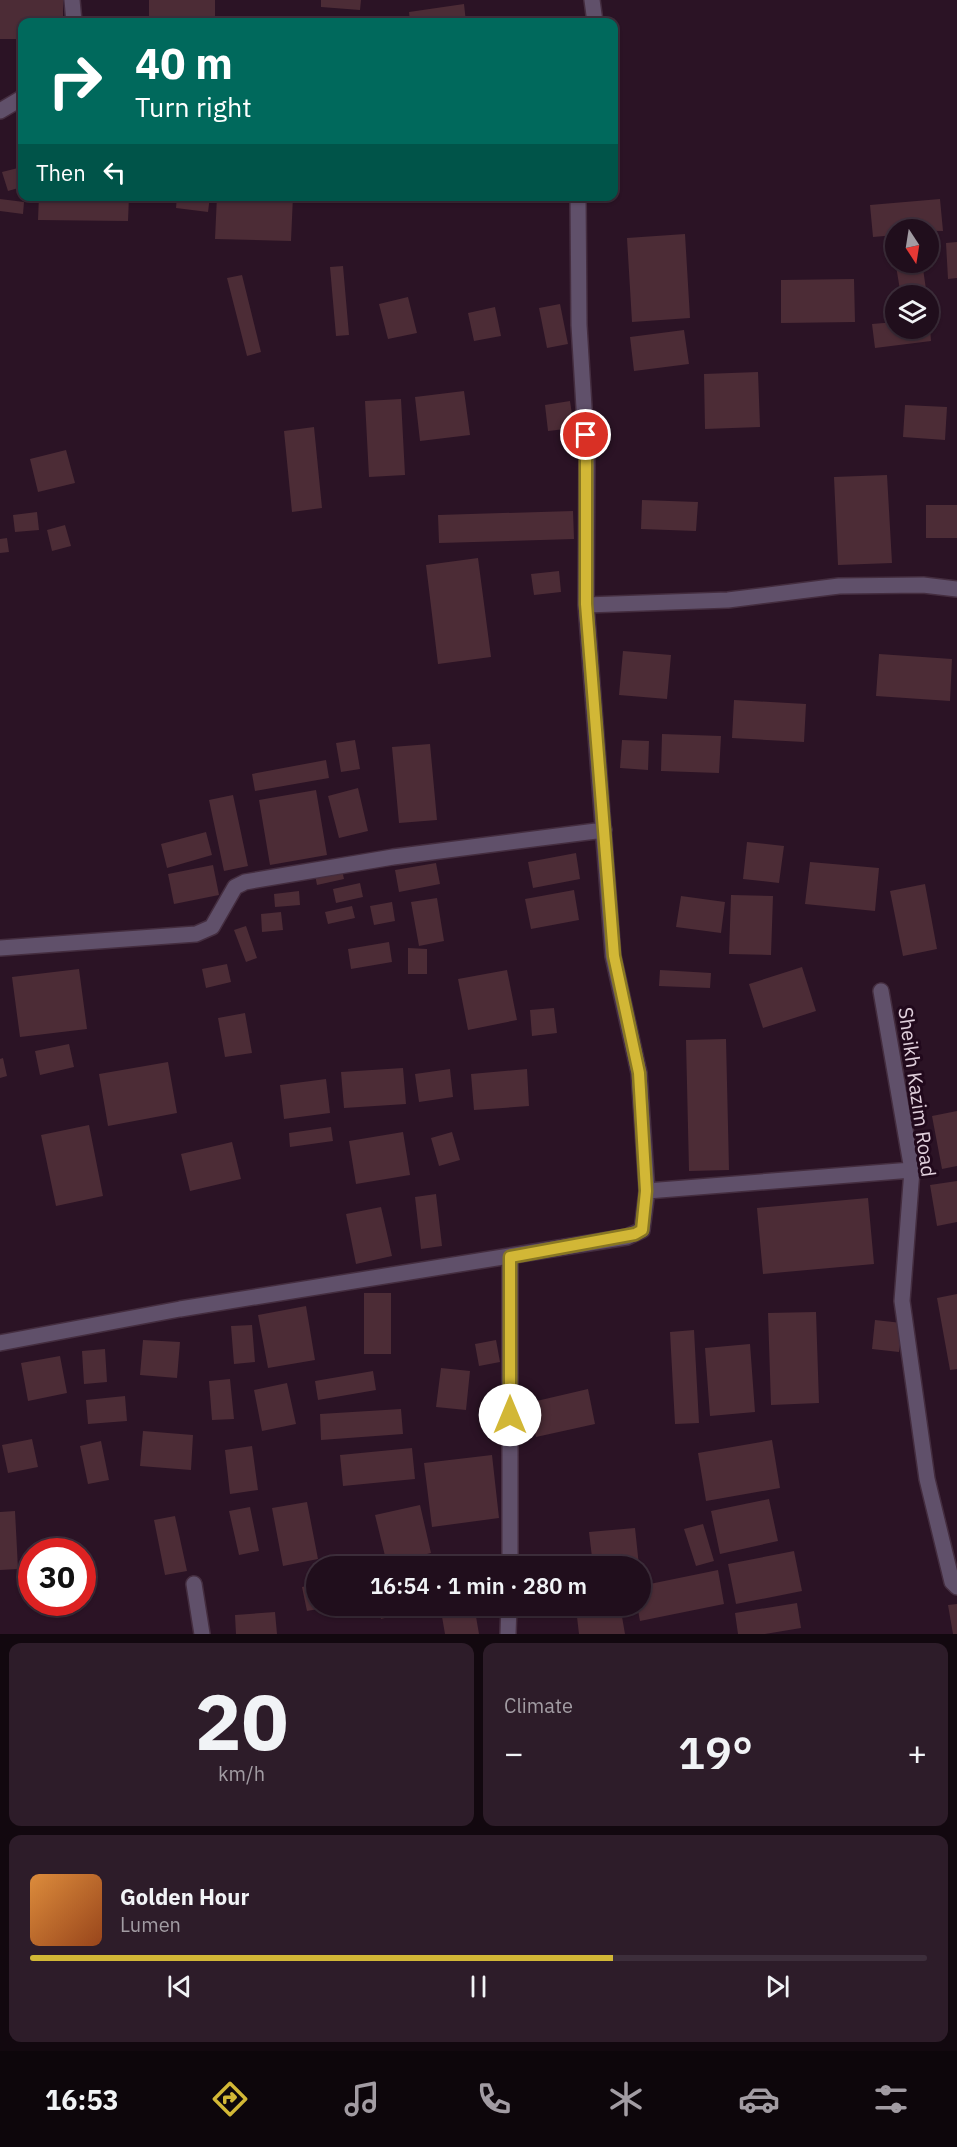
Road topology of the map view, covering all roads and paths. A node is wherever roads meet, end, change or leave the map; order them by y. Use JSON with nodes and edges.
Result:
{"nodes":[{"id":1,"x":72,"y":0,"type":"edge"},
{"id":2,"x":592,"y":0,"type":"edge"},
{"id":3,"x":74,"y":18,"type":"edge"},
{"id":4,"x":594,"y":18,"type":"edge"},
{"id":5,"x":18,"y":100,"type":"edge"},
{"id":6,"x":0,"y":111,"type":"edge"},
{"id":7,"x":578,"y":201,"type":"edge"},
{"id":8,"x":957,"y":589,"type":"edge"},
{"id":9,"x":586,"y":604,"type":"junction"},
{"id":10,"x":604,"y":830,"type":"junction"},
{"id":11,"x":0,"y":948,"type":"edge"},
{"id":12,"x":881,"y":991,"type":"dead end"},
{"id":13,"x":912,"y":1170,"type":"junction"},
{"id":14,"x":646,"y":1191,"type":"junction"},
{"id":15,"x":510,"y":1257,"type":"junction"},
{"id":16,"x":0,"y":1343,"type":"edge"},
{"id":17,"x":510,"y":1556,"type":"edge"},
{"id":18,"x":194,"y":1584,"type":"dead end"},
{"id":19,"x":957,"y":1587,"type":"edge"},
{"id":20,"x":509,"y":1616,"type":"edge"},
{"id":21,"x":202,"y":1634,"type":"edge"},
{"id":22,"x":508,"y":1634,"type":"edge"}],
"edges":[{"from":1,"to":3,"type":"street"},
{"from":2,"to":4,"type":"street"},
{"from":5,"to":6,"type":"street"},
{"from":7,"to":9,"type":"street"},
{"from":8,"to":9,"type":"street"},
{"from":9,"to":10,"type":"street"},
{"from":10,"to":11,"type":"street"},
{"from":10,"to":14,"type":"street"},
{"from":12,"to":13,"type":"street","name":"Sheikh Kazim Road"},
{"from":13,"to":14,"type":"street"},
{"from":13,"to":19,"type":"street","name":"Sheikh Kazim Road"},
{"from":14,"to":15,"type":"street"},
{"from":15,"to":16,"type":"street"},
{"from":15,"to":17,"type":"street"},
{"from":18,"to":21,"type":"street"},
{"from":20,"to":22,"type":"street"}]}
